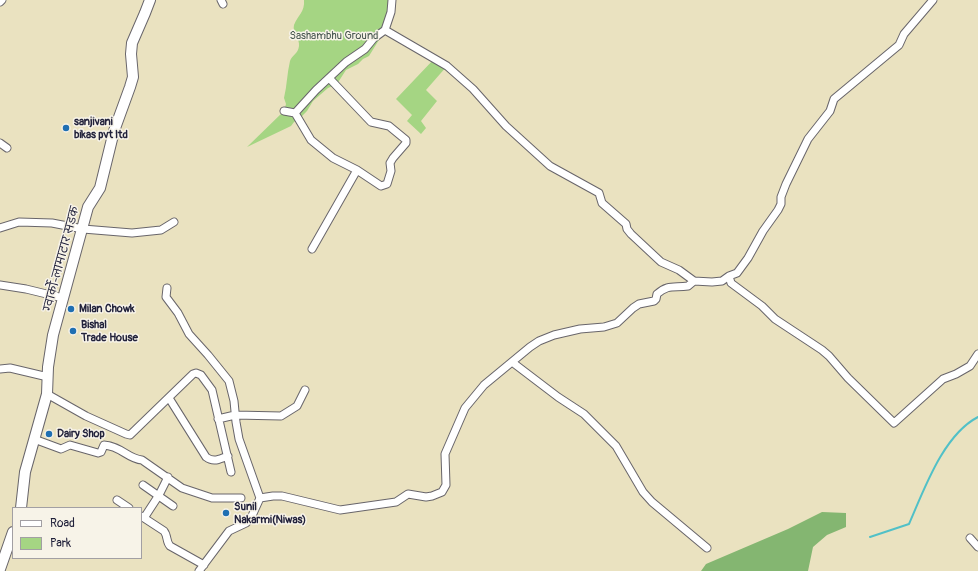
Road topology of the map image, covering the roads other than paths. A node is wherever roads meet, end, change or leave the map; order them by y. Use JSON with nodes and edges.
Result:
{"nodes":[{"id":1,"x":150,"y":0,"type":"edge"},
{"id":2,"x":392,"y":0,"type":"edge"},
{"id":3,"x":933,"y":0,"type":"edge"},
{"id":4,"x":385,"y":30,"type":"junction"},
{"id":5,"x":330,"y":79,"type":"junction"},
{"id":6,"x":284,"y":111,"type":"dead end"},
{"id":7,"x":295,"y":113,"type":"junction"},
{"id":8,"x":0,"y":143,"type":"edge"},
{"id":9,"x":7,"y":148,"type":"dead end"},
{"id":10,"x":357,"y":170,"type":"junction"},
{"id":11,"x":174,"y":222,"type":"dead end"},
{"id":12,"x":0,"y":228,"type":"edge"},
{"id":13,"x":83,"y":228,"type":"junction"},
{"id":14,"x":312,"y":249,"type":"dead end"},
{"id":15,"x":729,"y":276,"type":"junction"},
{"id":16,"x":694,"y":280,"type":"junction"},
{"id":17,"x":0,"y":285,"type":"edge"},
{"id":18,"x":167,"y":288,"type":"dead end"},
{"id":19,"x":63,"y":298,"type":"junction"},
{"id":20,"x":978,"y":354,"type":"edge"},
{"id":21,"x":512,"y":362,"type":"junction"},
{"id":22,"x":0,"y":369,"type":"edge"},
{"id":23,"x":48,"y":377,"type":"junction"},
{"id":24,"x":304,"y":390,"type":"dead end"},
{"id":25,"x":47,"y":394,"type":"junction"},
{"id":26,"x":169,"y":398,"type":"junction"},
{"id":27,"x":235,"y":415,"type":"junction"},
{"id":28,"x":218,"y":419,"type":"junction"},
{"id":29,"x":34,"y":439,"type":"junction"},
{"id":30,"x":228,"y":456,"type":"junction"},
{"id":31,"x":231,"y":472,"type":"dead end"},
{"id":32,"x":168,"y":477,"type":"junction"},
{"id":33,"x":143,"y":485,"type":"dead end"},
{"id":34,"x":159,"y":495,"type":"junction"},
{"id":35,"x":241,"y":498,"type":"dead end"},
{"id":36,"x":260,"y":498,"type":"junction"},
{"id":37,"x":117,"y":500,"type":"dead end"},
{"id":38,"x":172,"y":506,"type":"dead end"},
{"id":39,"x":21,"y":507,"type":"edge"},
{"id":40,"x":128,"y":507,"type":"edge"},
{"id":41,"x":142,"y":517,"type":"edge"},
{"id":42,"x":12,"y":535,"type":"edge"},
{"id":43,"x":970,"y":538,"type":"dead end"},
{"id":44,"x":978,"y":547,"type":"edge"},
{"id":45,"x":707,"y":548,"type":"dead end"},
{"id":46,"x":202,"y":568,"type":"edge"},
{"id":47,"x":0,"y":569,"type":"edge"}],
"edges":[{"from":1,"to":13,"type":"main road","name":"ग्वार्को-लामाटार सडक"},
{"from":2,"to":4,"type":"street"},
{"from":3,"to":15,"type":"street"},
{"from":4,"to":5,"type":"street"},
{"from":4,"to":16,"type":"street"},
{"from":5,"to":7,"type":"street"},
{"from":5,"to":10,"type":"street"},
{"from":6,"to":7,"type":"street"},
{"from":7,"to":10,"type":"street"},
{"from":8,"to":9,"type":"street"},
{"from":10,"to":14,"type":"street"},
{"from":11,"to":13,"type":"street"},
{"from":12,"to":13,"type":"street"},
{"from":13,"to":19,"type":"main road","name":"ग्वार्को-लामाटार सडक"},
{"from":15,"to":16,"type":"street"},
{"from":15,"to":20,"type":"street"},
{"from":16,"to":21,"type":"street"},
{"from":17,"to":19,"type":"street"},
{"from":18,"to":27,"type":"street"},
{"from":19,"to":23,"type":"main road","name":"ग्वार्को-लामाटार सडक"},
{"from":21,"to":36,"type":"street"},
{"from":21,"to":45,"type":"street"},
{"from":22,"to":23,"type":"street"},
{"from":23,"to":25,"type":"main road","name":"ग्वार्को-लामाटार सडक"},
{"from":24,"to":27,"type":"street"},
{"from":25,"to":26,"type":"street"},
{"from":25,"to":29,"type":"main road","name":"ग्वार्को-लामाटार सडक"},
{"from":26,"to":28,"type":"street"},
{"from":26,"to":30,"type":"street"},
{"from":27,"to":28,"type":"street"},
{"from":27,"to":36,"type":"street"},
{"from":28,"to":30,"type":"street"},
{"from":29,"to":32,"type":"street"},
{"from":29,"to":39,"type":"main road","name":"ग्वार्को-लामाटार सडक"},
{"from":30,"to":31,"type":"street"},
{"from":32,"to":34,"type":"street"},
{"from":32,"to":35,"type":"street"},
{"from":33,"to":34,"type":"street"},
{"from":34,"to":38,"type":"street"},
{"from":34,"to":41,"type":"street"},
{"from":36,"to":46,"type":"street"},
{"from":37,"to":40,"type":"street"},
{"from":41,"to":46,"type":"street"},
{"from":42,"to":47,"type":"main road"},
{"from":43,"to":44,"type":"street"}]}
